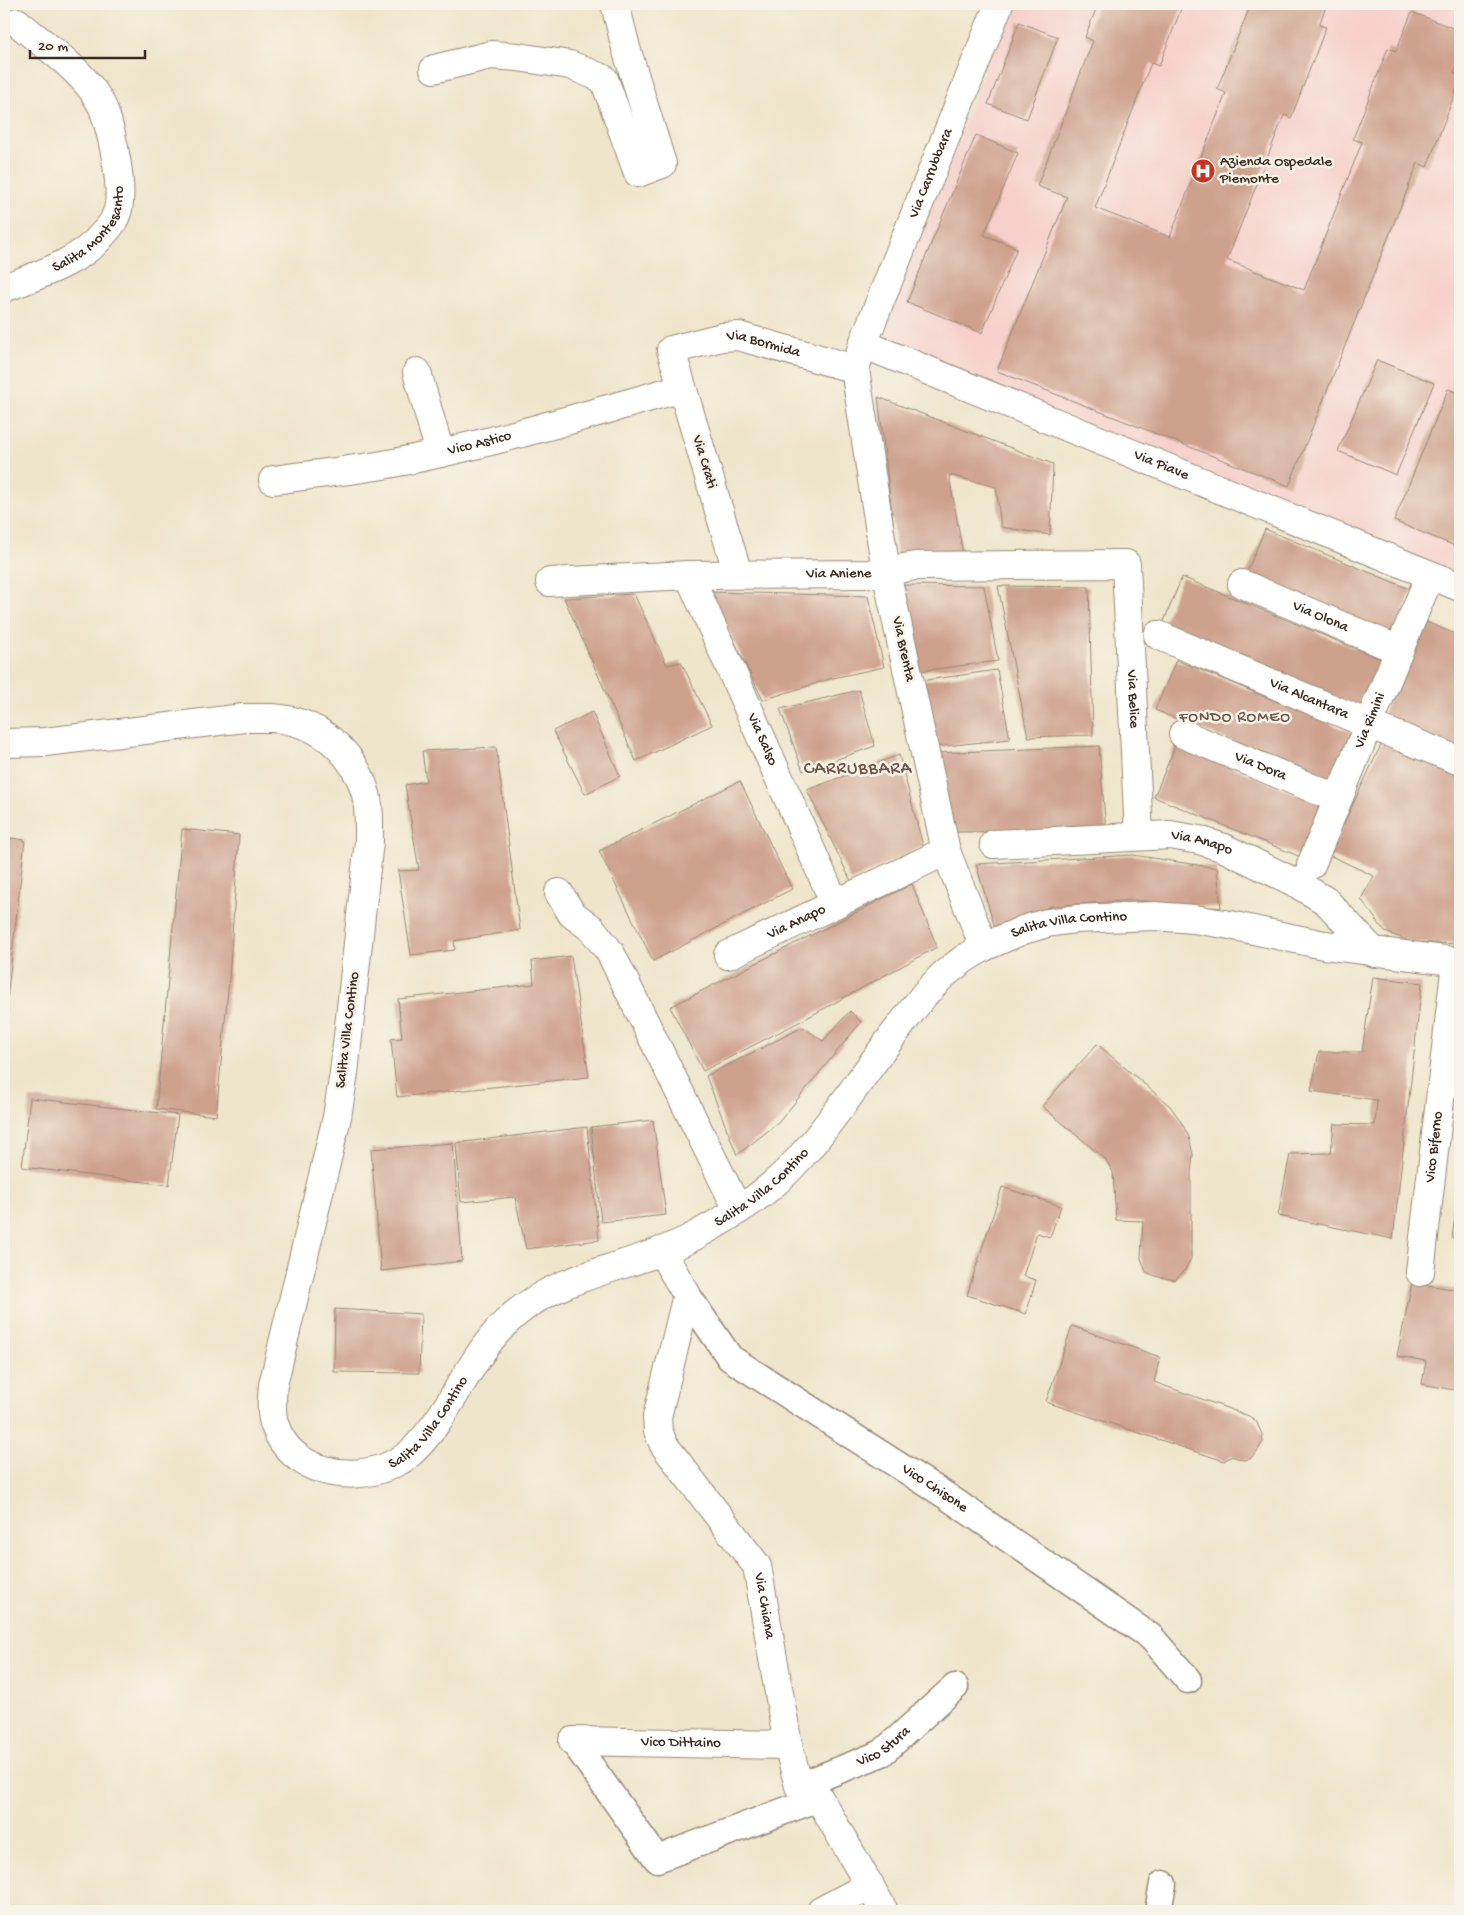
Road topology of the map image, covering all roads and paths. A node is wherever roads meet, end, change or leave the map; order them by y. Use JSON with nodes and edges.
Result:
{"nodes":[{"id":1,"x":615,"y":4,"type":"edge"},
{"id":2,"x":991,"y":6,"type":"edge"},
{"id":3,"x":17,"y":22,"type":"dead end"},
{"id":4,"x":434,"y":69,"type":"dead end"},
{"id":5,"x":4,"y":288,"type":"edge"},
{"id":6,"x":863,"y":344,"type":"junction"},
{"id":7,"x":671,"y":350,"type":"joint"},
{"id":8,"x":855,"y":370,"type":"junction"},
{"id":9,"x":417,"y":372,"type":"dead end"},
{"id":10,"x":682,"y":388,"type":"junction"},
{"id":11,"x":440,"y":452,"type":"junction"},
{"id":12,"x":273,"y":480,"type":"dead end"},
{"id":13,"x":1126,"y":564,"type":"joint"},
{"id":14,"x":886,"y":571,"type":"junction"},
{"id":15,"x":738,"y":574,"type":"junction"},
{"id":16,"x":689,"y":575,"type":"junction"},
{"id":17,"x":1430,"y":575,"type":"junction"},
{"id":18,"x":550,"y":582,"type":"dead end"},
{"id":19,"x":1242,"y":584,"type":"dead end"},
{"id":20,"x":1460,"y":587,"type":"edge"},
{"id":21,"x":1158,"y":635,"type":"dead end"},
{"id":22,"x":1399,"y":650,"type":"junction"},
{"id":23,"x":1368,"y":724,"type":"junction"},
{"id":24,"x":1183,"y":734,"type":"dead end"},
{"id":25,"x":4,"y":743,"type":"edge"},
{"id":26,"x":1460,"y":761,"type":"edge"},
{"id":27,"x":1338,"y":799,"type":"junction"},
{"id":28,"x":1139,"y":836,"type":"junction"},
{"id":29,"x":994,"y":844,"type":"dead end"},
{"id":30,"x":946,"y":851,"type":"junction"},
{"id":31,"x":1311,"y":865,"type":"dead end"},
{"id":32,"x":559,"y":894,"type":"dead end"},
{"id":33,"x":835,"y":904,"type":"junction"},
{"id":34,"x":984,"y":947,"type":"junction"},
{"id":35,"x":1375,"y":953,"type":"junction"},
{"id":36,"x":728,"y":955,"type":"dead end"},
{"id":37,"x":1458,"y":962,"type":"edge"},
{"id":38,"x":738,"y":1210,"type":"junction"},
{"id":39,"x":661,"y":1251,"type":"junction"},
{"id":40,"x":1420,"y":1272,"type":"dead end"},
{"id":41,"x":687,"y":1295,"type":"junction"},
{"id":42,"x":1188,"y":1680,"type":"dead end"},
{"id":43,"x":955,"y":1687,"type":"dead end"},
{"id":44,"x":572,"y":1741,"type":"joint"},
{"id":45,"x":788,"y":1744,"type":"junction"},
{"id":46,"x":809,"y":1792,"type":"junction"},
{"id":47,"x":1163,"y":1884,"type":"dead end"},
{"id":48,"x":870,"y":1885,"type":"junction"},
{"id":49,"x":821,"y":1911,"type":"edge"},
{"id":50,"x":884,"y":1911,"type":"edge"},
{"id":51,"x":1158,"y":1911,"type":"edge"}],
"edges":[{"from":1,"to":4,"type":"street"},
{"from":2,"to":6,"type":"street","name":"Via Carrubbara"},
{"from":3,"to":5,"type":"street","name":"Salita Montesanto"},
{"from":6,"to":8,"type":"street","name":"Via Brenta"},
{"from":6,"to":17,"type":"street","name":"Via Piave"},
{"from":7,"to":8,"type":"street","name":"Via Bormida"},
{"from":7,"to":10,"type":"street","name":"Via Crati"},
{"from":8,"to":14,"type":"street","name":"Via Brenta"},
{"from":9,"to":11,"type":"street"},
{"from":10,"to":11,"type":"street","name":"Vico Astico"},
{"from":10,"to":15,"type":"street","name":"Via Crati"},
{"from":11,"to":12,"type":"street","name":"Vico Astico"},
{"from":13,"to":14,"type":"street","name":"Via Aniene"},
{"from":13,"to":28,"type":"street","name":"Via Belice"},
{"from":14,"to":15,"type":"street","name":"Via Aniene"},
{"from":14,"to":30,"type":"street","name":"Via Brenta"},
{"from":15,"to":16,"type":"street","name":"Via Aniene"},
{"from":16,"to":18,"type":"street","name":"Via Aniene"},
{"from":16,"to":33,"type":"street","name":"Via Salso"},
{"from":17,"to":20,"type":"street","name":"Via Piave"},
{"from":17,"to":22,"type":"street","name":"Via Rimini"},
{"from":19,"to":22,"type":"street","name":"Via Olona"},
{"from":21,"to":23,"type":"street","name":"Via Alcantara"},
{"from":22,"to":23,"type":"street","name":"Via Rimini"},
{"from":23,"to":26,"type":"street","name":"Via Alcantara"},
{"from":23,"to":27,"type":"street","name":"Via Rimini"},
{"from":24,"to":27,"type":"street","name":"Via Dora"},
{"from":25,"to":39,"type":"street","name":"Salita Villa Contino"},
{"from":27,"to":31,"type":"street","name":"Via Rimini"},
{"from":28,"to":29,"type":"street","name":"Via Anapo"},
{"from":28,"to":35,"type":"street","name":"Via Anapo"},
{"from":30,"to":33,"type":"street","name":"Via Anapo"},
{"from":30,"to":34,"type":"street","name":"Via Brenta"},
{"from":32,"to":38,"type":"street"},
{"from":33,"to":36,"type":"street","name":"Via Anapo"},
{"from":34,"to":35,"type":"street","name":"Salita Villa Contino"},
{"from":34,"to":38,"type":"street","name":"Salita Villa Contino"},
{"from":35,"to":37,"type":"street","name":"Salita Villa Contino"},
{"from":37,"to":40,"type":"street","name":"Vico Biferno"},
{"from":38,"to":39,"type":"street","name":"Salita Villa Contino"},
{"from":39,"to":41,"type":"street"},
{"from":41,"to":42,"type":"street","name":"Vico Chisone"},
{"from":41,"to":45,"type":"street","name":"Via Chiana"},
{"from":43,"to":46,"type":"street","name":"Vico Stura"},
{"from":44,"to":45,"type":"street","name":"Vico Dittaino"},
{"from":44,"to":46,"type":"street","name":"Vico Stura"},
{"from":45,"to":46,"type":"street","name":"Via Chiana"},
{"from":46,"to":48,"type":"street","name":"Via Chiana"},
{"from":47,"to":51,"type":"street"},
{"from":48,"to":49,"type":"street"},
{"from":48,"to":50,"type":"street","name":"Via Chiana"}]}
